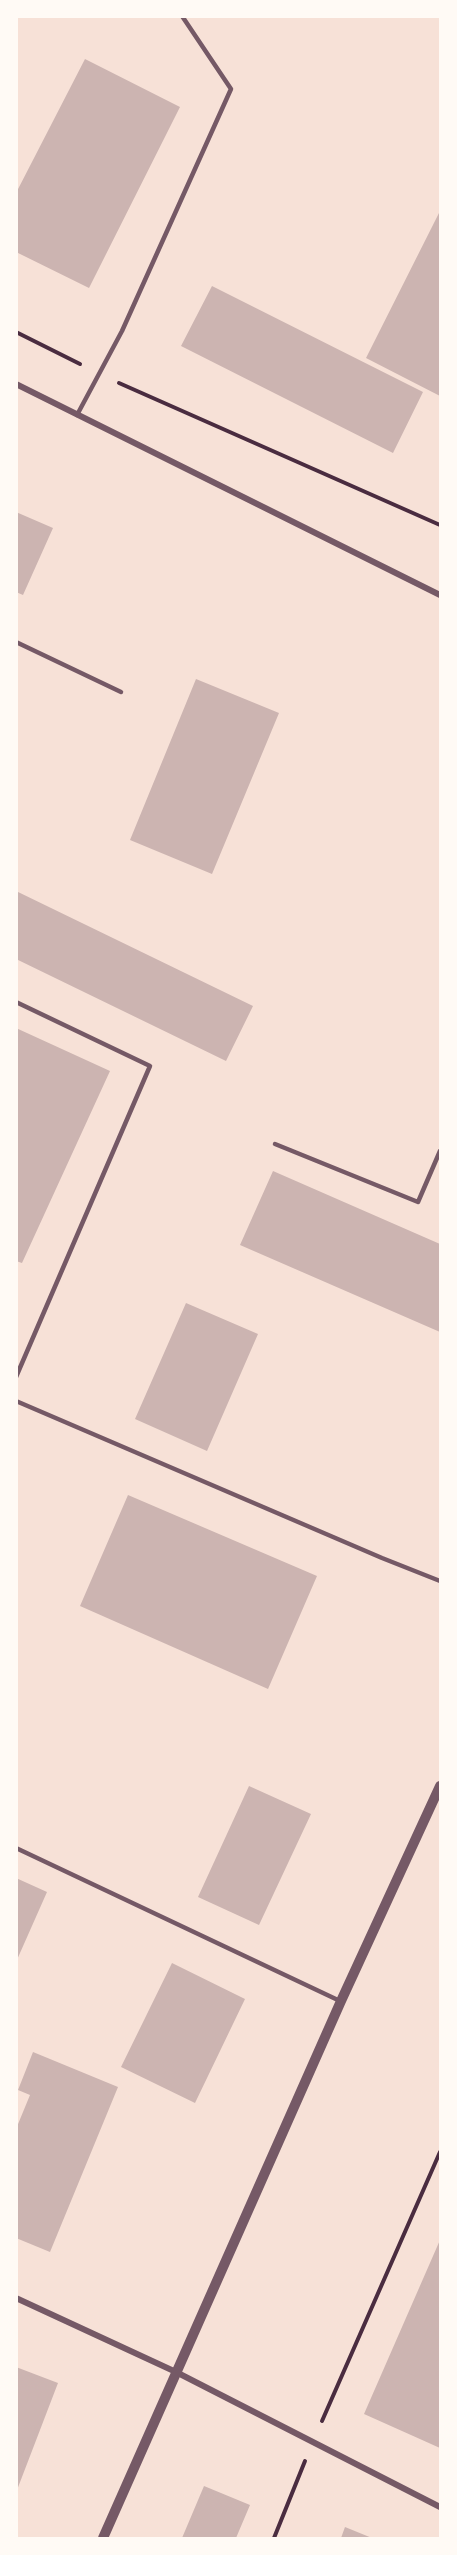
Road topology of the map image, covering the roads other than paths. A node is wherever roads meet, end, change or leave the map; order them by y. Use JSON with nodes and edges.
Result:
{"nodes":[{"id":1,"x":182,"y":16,"type":"edge"},
{"id":2,"x":16,"y":384,"type":"edge"},
{"id":3,"x":77,"y":415,"type":"junction"},
{"id":4,"x":441,"y":595,"type":"edge"},
{"id":5,"x":16,"y":642,"type":"edge"},
{"id":6,"x":121,"y":692,"type":"dead end"},
{"id":7,"x":16,"y":1002,"type":"edge"},
{"id":8,"x":275,"y":1144,"type":"dead end"},
{"id":9,"x":441,"y":1151,"type":"edge"},
{"id":10,"x":16,"y":1377,"type":"edge"},
{"id":11,"x":16,"y":1401,"type":"edge"},
{"id":12,"x":441,"y":1581,"type":"edge"},
{"id":13,"x":441,"y":1786,"type":"edge"},
{"id":14,"x":16,"y":1848,"type":"edge"},
{"id":15,"x":341,"y":2001,"type":"junction"},
{"id":16,"x":16,"y":2298,"type":"edge"},
{"id":17,"x":176,"y":2372,"type":"junction"},
{"id":18,"x":441,"y":2506,"type":"edge"},
{"id":19,"x":103,"y":2538,"type":"edge"}],
"edges":[{"from":1,"to":3,"type":"lane"},
{"from":2,"to":3,"type":"street"},
{"from":3,"to":4,"type":"street"},
{"from":5,"to":6,"type":"lane"},
{"from":7,"to":10,"type":"lane"},
{"from":8,"to":9,"type":"lane"},
{"from":11,"to":12,"type":"lane"},
{"from":13,"to":15,"type":"street"},
{"from":14,"to":15,"type":"lane"},
{"from":15,"to":17,"type":"street"},
{"from":16,"to":17,"type":"street"},
{"from":17,"to":18,"type":"street"},
{"from":17,"to":19,"type":"street"}]}
